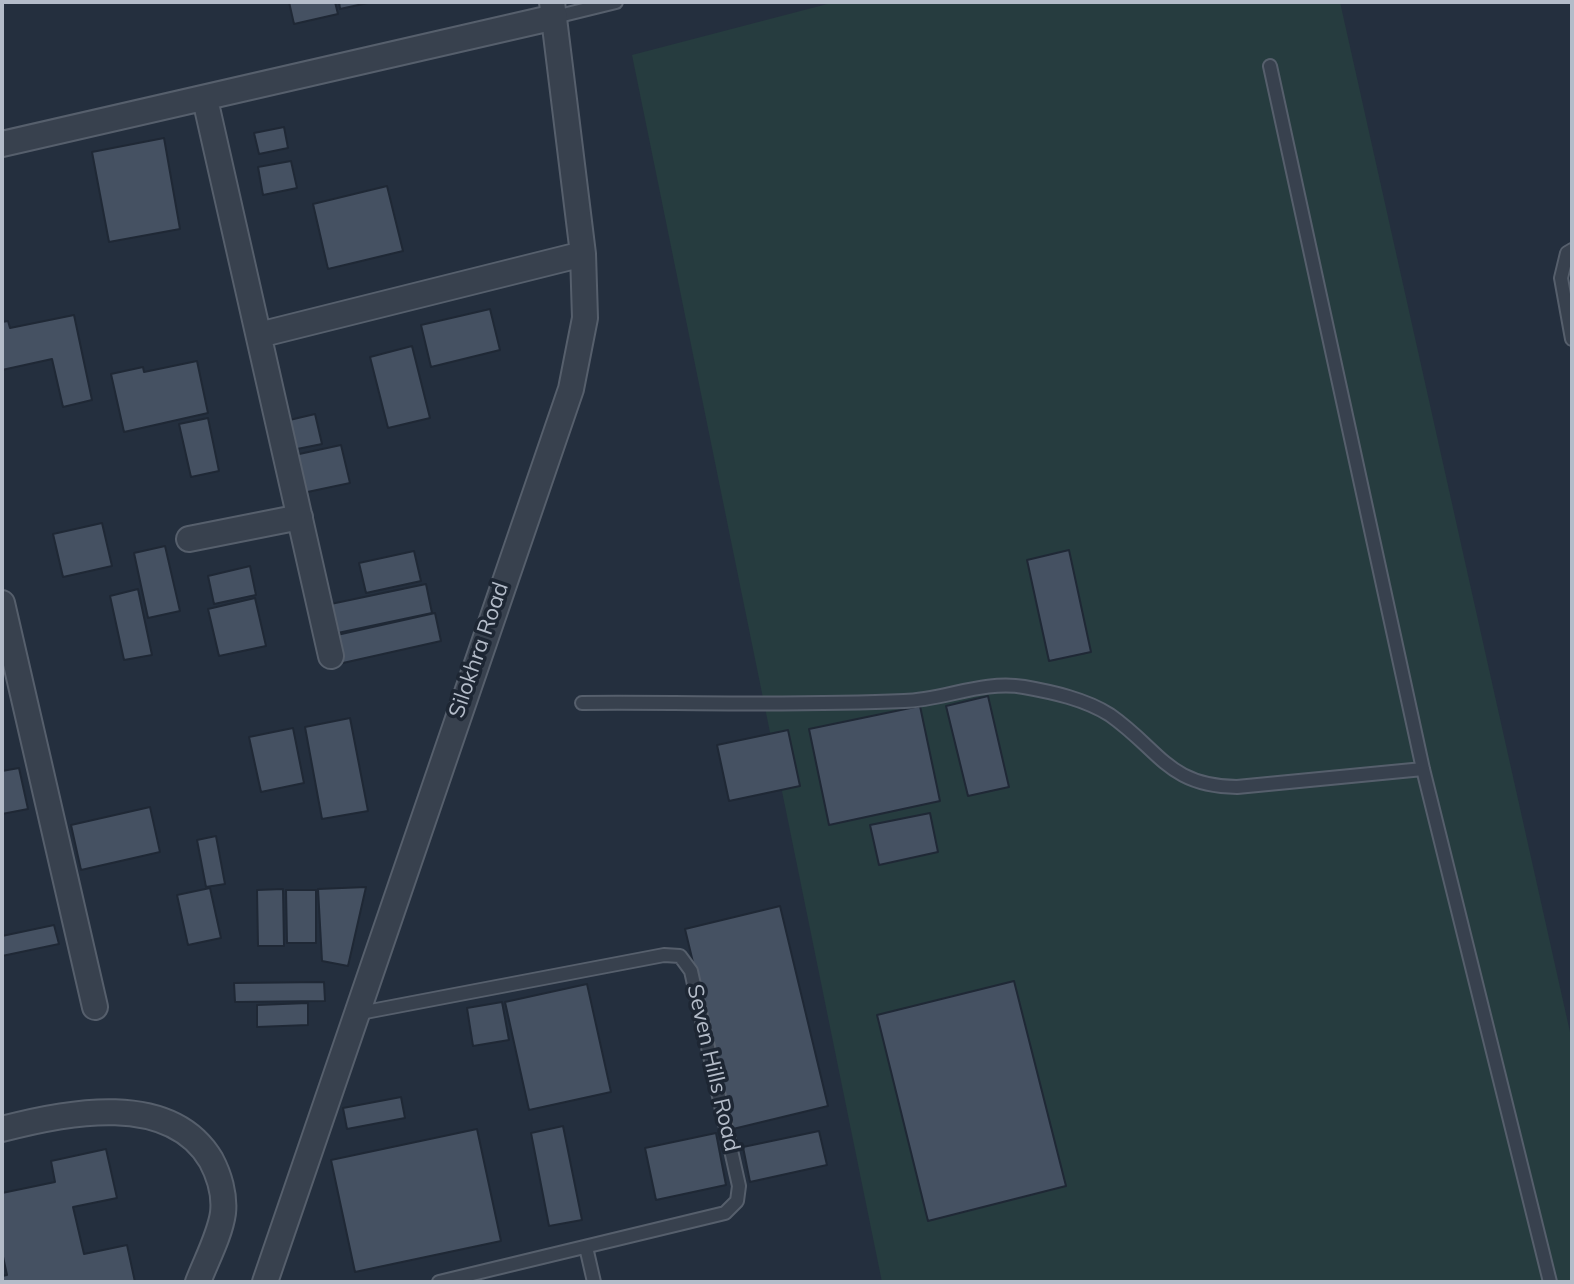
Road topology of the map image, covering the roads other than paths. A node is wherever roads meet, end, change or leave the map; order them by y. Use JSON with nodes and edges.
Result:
{"nodes":[{"id":1,"x":616,"y":2,"type":"edge"},
{"id":2,"x":553,"y":10,"type":"edge"},
{"id":3,"x":1270,"y":66,"type":"dead end"},
{"id":4,"x":205,"y":99,"type":"junction"},
{"id":5,"x":2,"y":144,"type":"edge"},
{"id":6,"x":1572,"y":250,"type":"edge"},
{"id":7,"x":583,"y":254,"type":"junction"},
{"id":8,"x":259,"y":335,"type":"junction"},
{"id":9,"x":1572,"y":339,"type":"edge"},
{"id":10,"x":300,"y":517,"type":"junction"},
{"id":11,"x":189,"y":539,"type":"dead end"},
{"id":12,"x":2,"y":603,"type":"edge"},
{"id":13,"x":331,"y":656,"type":"dead end"},
{"id":14,"x":582,"y":703,"type":"dead end"},
{"id":15,"x":1423,"y":769,"type":"junction"},
{"id":16,"x":95,"y":1007,"type":"dead end"},
{"id":17,"x":355,"y":1014,"type":"junction"},
{"id":18,"x":2,"y":1129,"type":"edge"},
{"id":19,"x":586,"y":1247,"type":"junction"},
{"id":20,"x":198,"y":1282,"type":"edge"},
{"id":21,"x":265,"y":1282,"type":"edge"},
{"id":22,"x":439,"y":1282,"type":"edge"},
{"id":23,"x":594,"y":1282,"type":"edge"},
{"id":24,"x":1550,"y":1282,"type":"edge"}],
"edges":[{"from":1,"to":2,"type":"lane"},
{"from":2,"to":4,"type":"street"},
{"from":2,"to":7,"type":"street","name":"Silokhra Road"},
{"from":3,"to":15,"type":"lane"},
{"from":4,"to":5,"type":"street"},
{"from":4,"to":8,"type":"street"},
{"from":6,"to":9,"type":"lane"},
{"from":7,"to":8,"type":"street"},
{"from":7,"to":17,"type":"street","name":"Silokhra Road"},
{"from":8,"to":10,"type":"street"},
{"from":10,"to":11,"type":"street"},
{"from":10,"to":13,"type":"street"},
{"from":12,"to":16,"type":"street"},
{"from":14,"to":15,"type":"lane"},
{"from":15,"to":24,"type":"lane"},
{"from":17,"to":19,"type":"lane","name":"Seven Hills Road"},
{"from":17,"to":21,"type":"street","name":"Silokhra Road"},
{"from":18,"to":20,"type":"street"},
{"from":19,"to":22,"type":"lane","name":"Seven Hills Road"},
{"from":19,"to":23,"type":"lane"}]}
